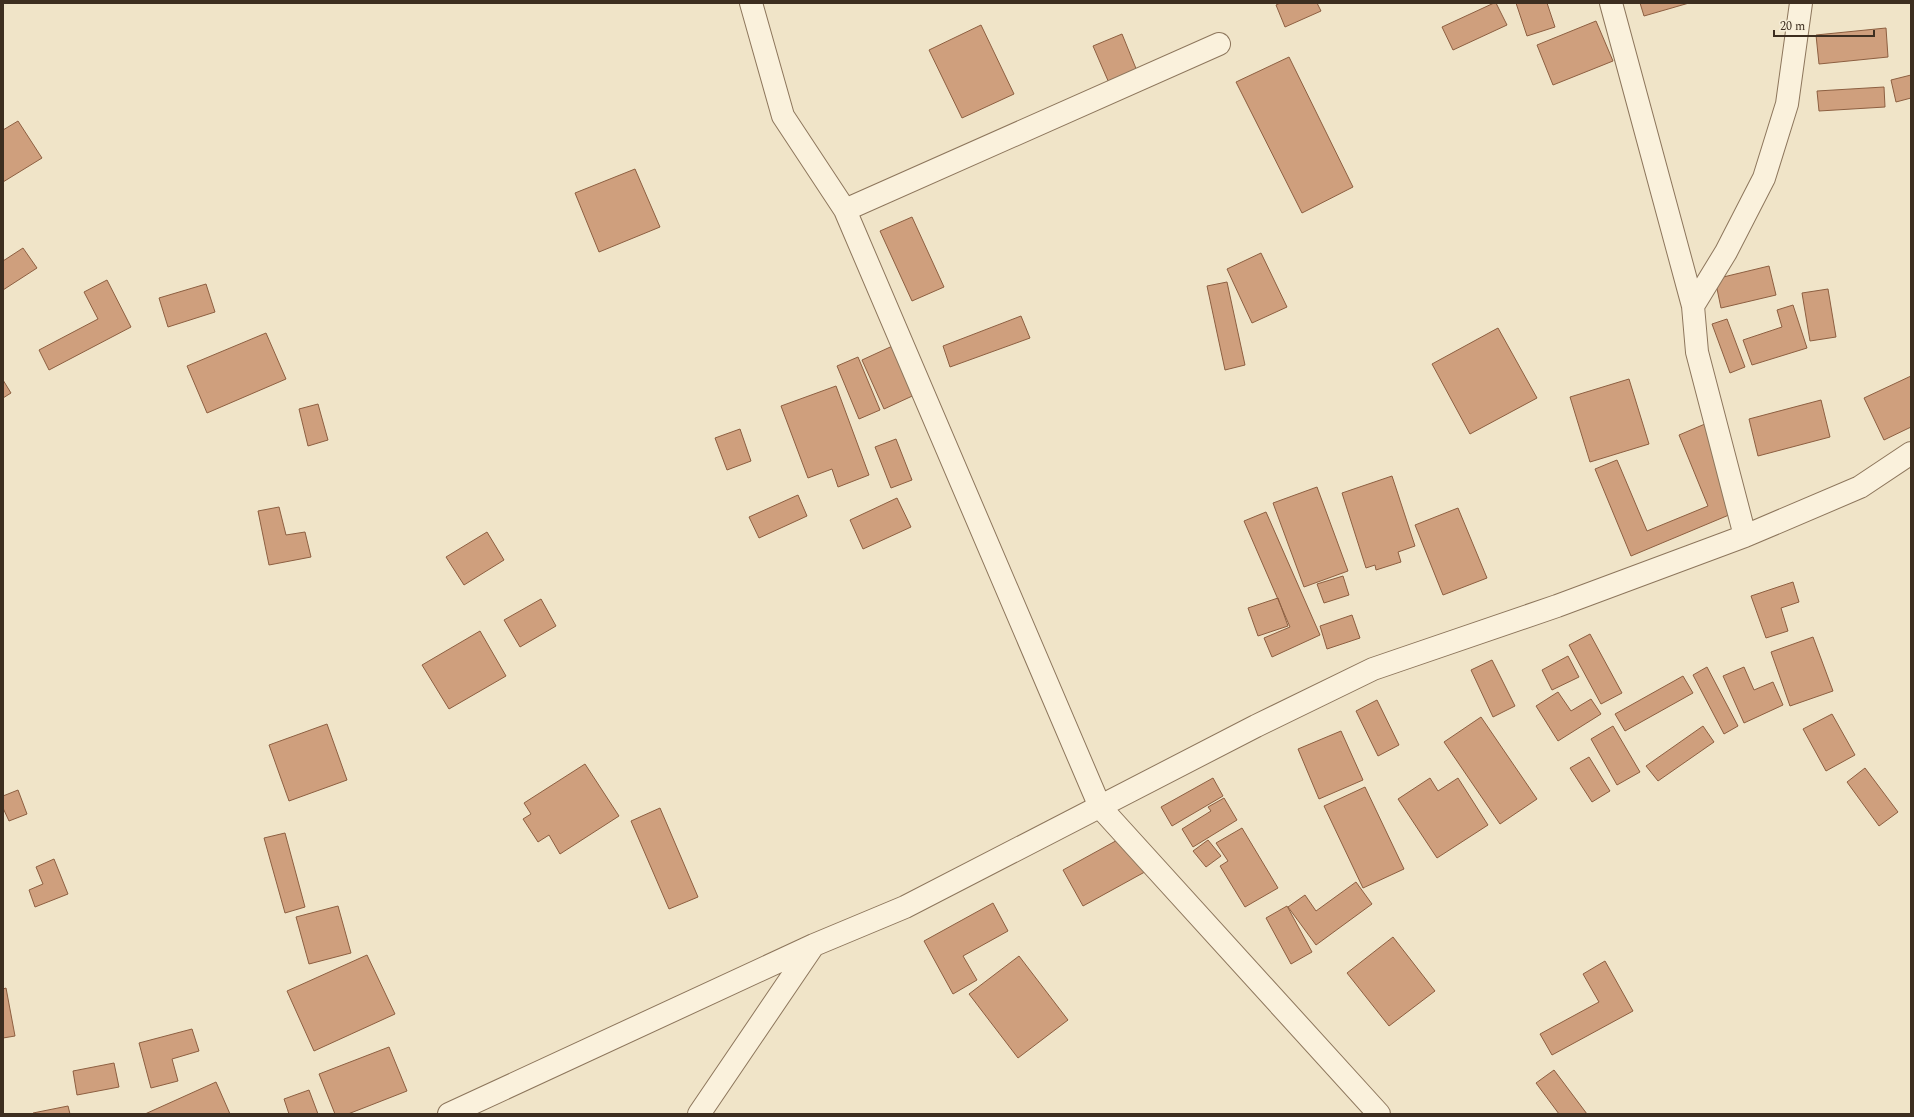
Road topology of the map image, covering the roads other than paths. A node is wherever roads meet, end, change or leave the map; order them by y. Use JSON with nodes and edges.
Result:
{"nodes":[{"id":1,"x":751,"y":3,"type":"edge"},
{"id":2,"x":1611,"y":3,"type":"edge"},
{"id":3,"x":1801,"y":3,"type":"edge"},
{"id":4,"x":1219,"y":44,"type":"dead end"},
{"id":5,"x":845,"y":210,"type":"junction"},
{"id":6,"x":1693,"y":306,"type":"junction"},
{"id":7,"x":1911,"y":453,"type":"edge"},
{"id":8,"x":1745,"y":536,"type":"junction"},
{"id":9,"x":1100,"y":807,"type":"junction"},
{"id":10,"x":814,"y":945,"type":"junction"},
{"id":11,"x":449,"y":1114,"type":"edge"},
{"id":12,"x":699,"y":1114,"type":"edge"},
{"id":13,"x":1379,"y":1114,"type":"edge"}],
"edges":[{"from":1,"to":5,"type":"street"},
{"from":2,"to":6,"type":"street"},
{"from":3,"to":6,"type":"street"},
{"from":4,"to":5,"type":"street"},
{"from":5,"to":9,"type":"street"},
{"from":6,"to":8,"type":"street"},
{"from":7,"to":8,"type":"street"},
{"from":8,"to":9,"type":"street"},
{"from":9,"to":10,"type":"street"},
{"from":9,"to":13,"type":"street"},
{"from":10,"to":11,"type":"street"},
{"from":10,"to":12,"type":"street"}]}
